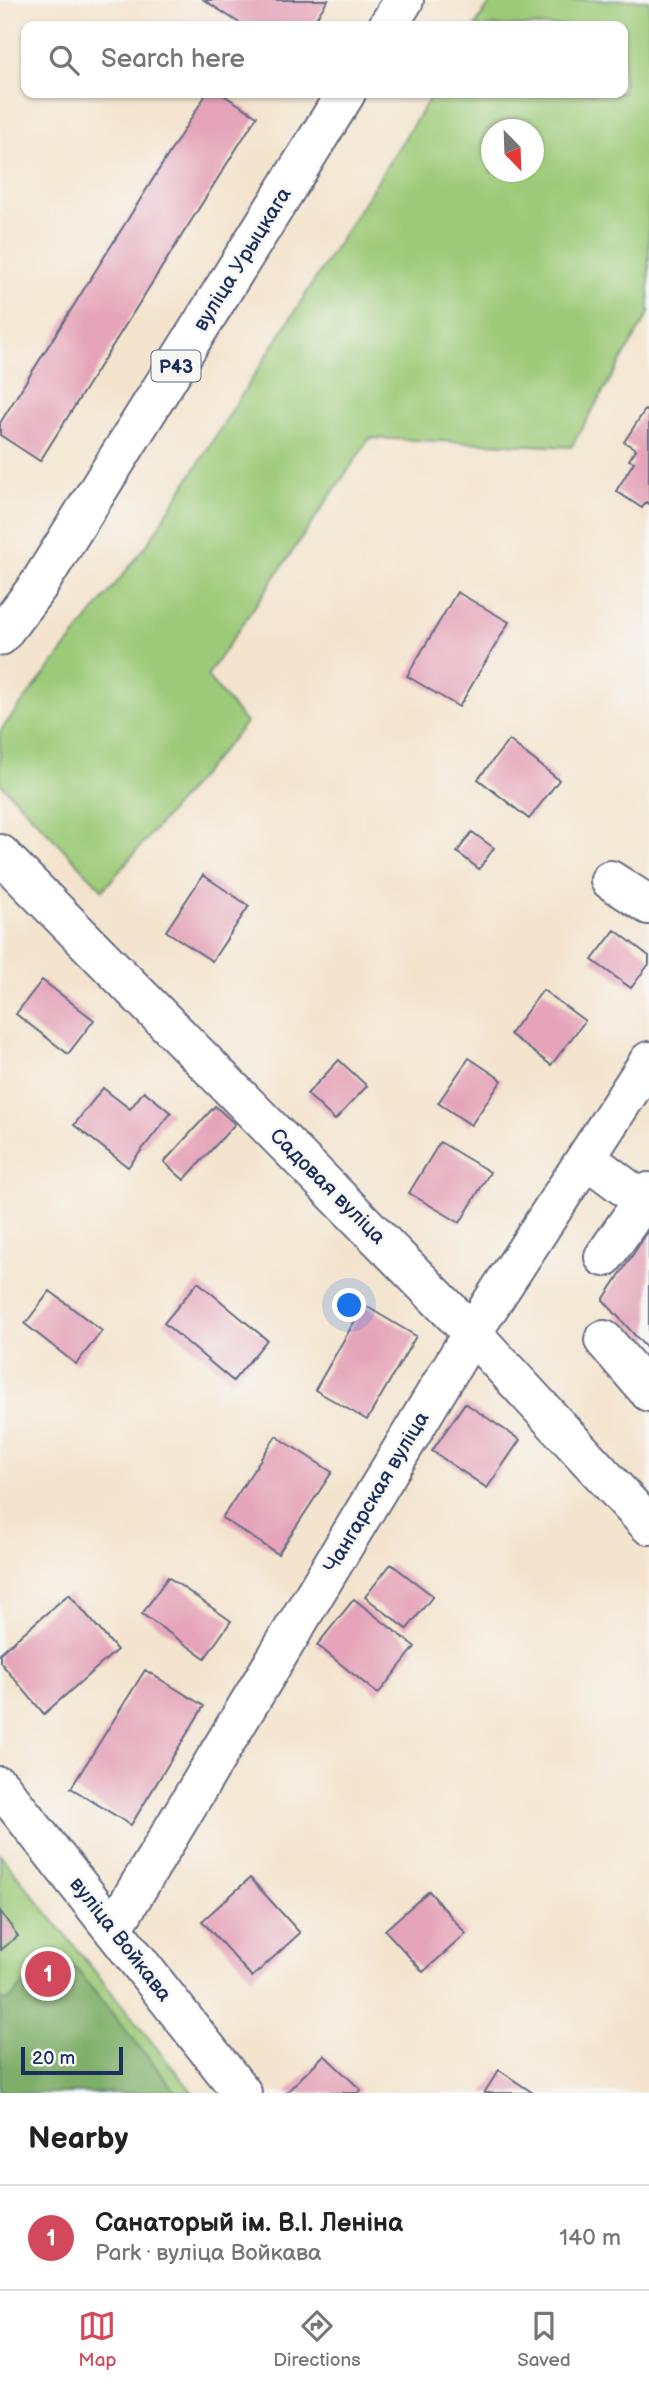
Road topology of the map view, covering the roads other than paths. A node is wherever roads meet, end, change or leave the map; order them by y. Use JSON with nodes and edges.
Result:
{"nodes":[{"id":1,"x":404,"y":0,"type":"edge"},
{"id":2,"x":391,"y":21,"type":"edge"},
{"id":3,"x":343,"y":98,"type":"edge"},
{"id":4,"x":0,"y":636,"type":"edge"},
{"id":5,"x":0,"y":853,"type":"edge"},
{"id":6,"x":610,"y":880,"type":"dead end"},
{"id":7,"x":649,"y":905,"type":"edge"},
{"id":8,"x":649,"y":1061,"type":"edge"},
{"id":9,"x":586,"y":1158,"type":"junction"},
{"id":10,"x":646,"y":1196,"type":"edge"},
{"id":11,"x":604,"y":1257,"type":"dead end"},
{"id":12,"x":472,"y":1333,"type":"junction"},
{"id":13,"x":604,"y":1340,"type":"dead end"},
{"id":14,"x":649,"y":1392,"type":"edge"},
{"id":15,"x":649,"y":1525,"type":"edge"},
{"id":16,"x":0,"y":1786,"type":"edge"},
{"id":17,"x":113,"y":1928,"type":"junction"},
{"id":18,"x":242,"y":2093,"type":"edge"}],
"edges":[{"from":1,"to":2,"type":"street"},
{"from":3,"to":4,"type":"street","name":"вуліца Урыцкага","number":"Р43"},
{"from":5,"to":12,"type":"street","name":"Садовая вуліца"},
{"from":6,"to":7,"type":"street"},
{"from":8,"to":9,"type":"street","name":"Чангарская вуліца"},
{"from":9,"to":10,"type":"street"},
{"from":9,"to":12,"type":"street","name":"Чангарская вуліца"},
{"from":10,"to":11,"type":"street"},
{"from":12,"to":15,"type":"street","name":"Садовая вуліца"},
{"from":12,"to":17,"type":"street","name":"Чангарская вуліца"},
{"from":13,"to":14,"type":"street"},
{"from":16,"to":17,"type":"street","name":"вуліца Войкава"},
{"from":17,"to":18,"type":"street","name":"вуліца Войкава"}]}
